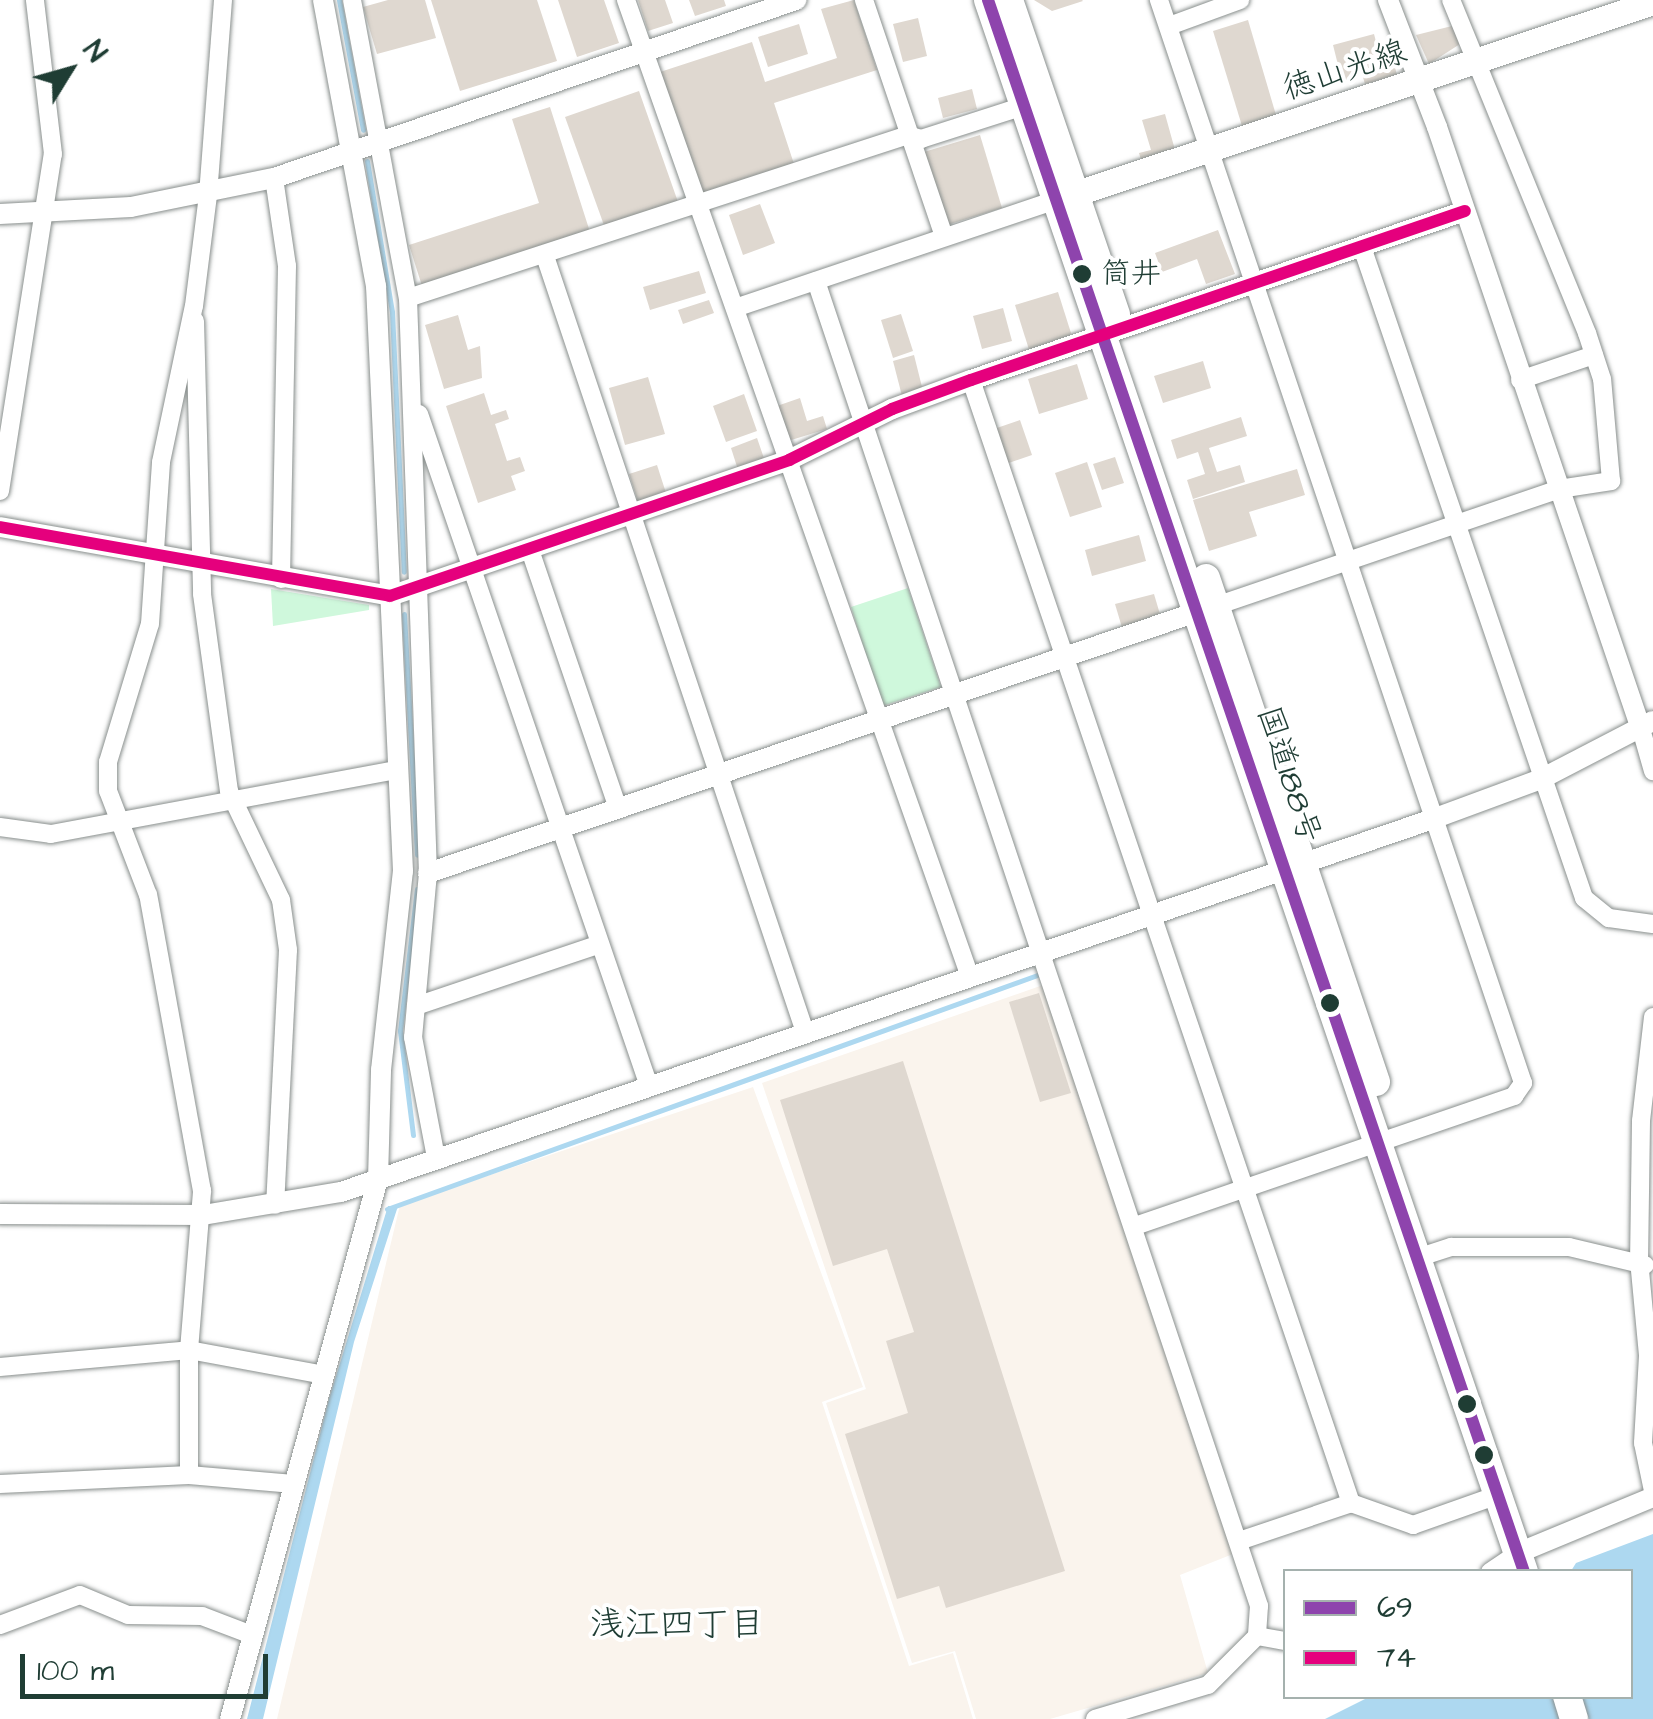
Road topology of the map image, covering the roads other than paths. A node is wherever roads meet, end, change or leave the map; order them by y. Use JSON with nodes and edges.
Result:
{"nodes":[{"id":1,"x":35,"y":0,"type":"edge"},
{"id":2,"x":222,"y":0,"type":"edge"},
{"id":3,"x":323,"y":0,"type":"edge"},
{"id":4,"x":352,"y":0,"type":"edge"},
{"id":5,"x":626,"y":0,"type":"edge"},
{"id":6,"x":796,"y":0,"type":"edge"},
{"id":7,"x":864,"y":0,"type":"edge"},
{"id":8,"x":988,"y":0,"type":"edge"},
{"id":9,"x":1009,"y":0,"type":"edge"},
{"id":10,"x":1160,"y":0,"type":"edge"},
{"id":11,"x":1240,"y":0,"type":"edge"},
{"id":12,"x":1388,"y":0,"type":"edge"},
{"id":13,"x":1451,"y":0,"type":"edge"},
{"id":14,"x":1653,"y":2,"type":"edge"},
{"id":15,"x":1169,"y":26,"type":"junction"},
{"id":16,"x":644,"y":51,"type":"junction"},
{"id":17,"x":1472,"y":62,"type":"junction"},
{"id":18,"x":1421,"y":81,"type":"junction"},
{"id":19,"x":1034,"y":103,"type":"junction"},
{"id":20,"x":908,"y":135,"type":"junction"},
{"id":21,"x":380,"y":140,"type":"junction"},
{"id":22,"x":351,"y":151,"type":"junction"},
{"id":23,"x":1209,"y":151,"type":"junction"},
{"id":24,"x":274,"y":178,"type":"junction"},
{"id":25,"x":208,"y":195,"type":"junction"},
{"id":26,"x":1066,"y":197,"type":"junction"},
{"id":27,"x":696,"y":205,"type":"junction"},
{"id":28,"x":1466,"y":211,"type":"junction"},
{"id":29,"x":0,"y":214,"type":"edge"},
{"id":30,"x":47,"y":214,"type":"junction"},
{"id":31,"x":944,"y":237,"type":"junction"},
{"id":32,"x":1362,"y":247,"type":"junction"},
{"id":33,"x":545,"y":256,"type":"junction"},
{"id":34,"x":816,"y":282,"type":"junction"},
{"id":35,"x":1251,"y":285,"type":"junction"},
{"id":36,"x":408,"y":298,"type":"junction"},
{"id":37,"x":194,"y":306,"type":"junction"},
{"id":38,"x":735,"y":308,"type":"junction"},
{"id":39,"x":1112,"y":332,"type":"junction"},
{"id":40,"x":1594,"y":355,"type":"junction"},
{"id":41,"x":971,"y":380,"type":"junction"},
{"id":42,"x":1520,"y":380,"type":"junction"},
{"id":43,"x":414,"y":400,"type":"junction"},
{"id":44,"x":866,"y":424,"type":"junction"},
{"id":45,"x":790,"y":460,"type":"junction"},
{"id":46,"x":1559,"y":489,"type":"junction"},
{"id":47,"x":0,"y":492,"type":"edge"},
{"id":48,"x":633,"y":516,"type":"junction"},
{"id":49,"x":1456,"y":524,"type":"junction"},
{"id":50,"x":0,"y":527,"type":"edge"},
{"id":51,"x":530,"y":550,"type":"junction"},
{"id":52,"x":153,"y":556,"type":"junction"},
{"id":53,"x":1346,"y":562,"type":"junction"},
{"id":54,"x":202,"y":564,"type":"junction"},
{"id":55,"x":472,"y":570,"type":"junction"},
{"id":56,"x":282,"y":579,"type":"junction"},
{"id":57,"x":414,"y":590,"type":"junction"},
{"id":58,"x":390,"y":596,"type":"junction"},
{"id":59,"x":1206,"y":609,"type":"junction"},
{"id":60,"x":1064,"y":658,"type":"junction"},
{"id":61,"x":956,"y":695,"type":"junction"},
{"id":62,"x":881,"y":720,"type":"junction"},
{"id":63,"x":1647,"y":725,"type":"edge"},
{"id":64,"x":398,"y":770,"type":"junction"},
{"id":65,"x":1653,"y":771,"type":"edge"},
{"id":66,"x":720,"y":774,"type":"junction"},
{"id":67,"x":1540,"y":779,"type":"junction"},
{"id":68,"x":233,"y":801,"type":"junction"},
{"id":69,"x":618,"y":808,"type":"junction"},
{"id":70,"x":1433,"y":819,"type":"junction"},
{"id":71,"x":119,"y":824,"type":"junction"},
{"id":72,"x":0,"y":827,"type":"edge"},
{"id":73,"x":561,"y":828,"type":"junction"},
{"id":74,"x":1294,"y":867,"type":"junction"},
{"id":75,"x":403,"y":871,"type":"junction"},
{"id":76,"x":428,"y":873,"type":"junction"},
{"id":77,"x":1153,"y":916,"type":"junction"},
{"id":78,"x":1653,"y":924,"type":"edge"},
{"id":79,"x":600,"y":944,"type":"junction"},
{"id":80,"x":1042,"y":952,"type":"junction"},
{"id":81,"x":970,"y":977,"type":"junction"},
{"id":82,"x":416,"y":1006,"type":"junction"},
{"id":83,"x":1653,"y":1017,"type":"edge"},
{"id":84,"x":805,"y":1032,"type":"junction"},
{"id":85,"x":648,"y":1086,"type":"junction"},
{"id":86,"x":1386,"y":1140,"type":"junction"},
{"id":87,"x":436,"y":1158,"type":"junction"},
{"id":88,"x":378,"y":1180,"type":"junction"},
{"id":89,"x":1246,"y":1186,"type":"junction"},
{"id":90,"x":275,"y":1205,"type":"junction"},
{"id":91,"x":0,"y":1214,"type":"edge"},
{"id":92,"x":203,"y":1214,"type":"junction"},
{"id":93,"x":1135,"y":1226,"type":"junction"},
{"id":94,"x":1425,"y":1255,"type":"junction"},
{"id":95,"x":1646,"y":1265,"type":"edge"},
{"id":96,"x":189,"y":1350,"type":"junction"},
{"id":97,"x":0,"y":1366,"type":"edge"},
{"id":98,"x":324,"y":1375,"type":"junction"},
{"id":99,"x":190,"y":1475,"type":"junction"},
{"id":100,"x":0,"y":1484,"type":"edge"},
{"id":101,"x":294,"y":1484,"type":"junction"},
{"id":102,"x":1653,"y":1494,"type":"edge"},
{"id":103,"x":1498,"y":1495,"type":"junction"},
{"id":104,"x":1351,"y":1503,"type":"junction"},
{"id":105,"x":1242,"y":1540,"type":"junction"},
{"id":106,"x":1529,"y":1562,"type":"edge"},
{"id":107,"x":1502,"y":1569,"type":"edge"},
{"id":108,"x":0,"y":1625,"type":"edge"},
{"id":109,"x":252,"y":1635,"type":"junction"},
{"id":110,"x":1257,"y":1636,"type":"junction"},
{"id":111,"x":1283,"y":1641,"type":"edge"},
{"id":112,"x":230,"y":1719,"type":"edge"},
{"id":113,"x":1095,"y":1719,"type":"edge"}],
"edges":[{"from":1,"to":30,"type":"street"},
{"from":2,"to":25,"type":"street"},
{"from":3,"to":22,"type":"street"},
{"from":4,"to":21,"type":"street"},
{"from":5,"to":16,"type":"street"},
{"from":6,"to":16,"type":"street"},
{"from":7,"to":20,"type":"street"},
{"from":8,"to":19,"type":"highway","name":"国道188号"},
{"from":9,"to":19,"type":"highway","name":"国道188号"},
{"from":10,"to":15,"type":"street"},
{"from":11,"to":15,"type":"street"},
{"from":12,"to":18,"type":"street"},
{"from":13,"to":17,"type":"street"},
{"from":14,"to":17,"type":"main road","name":"徳山光線"},
{"from":15,"to":23,"type":"street"},
{"from":16,"to":21,"type":"street"},
{"from":16,"to":27,"type":"street"},
{"from":17,"to":18,"type":"main road","name":"徳山光線"},
{"from":17,"to":40,"type":"street"},
{"from":18,"to":23,"type":"main road","name":"徳山光線"},
{"from":18,"to":28,"type":"street"},
{"from":19,"to":20,"type":"street"},
{"from":19,"to":26,"type":"highway","name":"国道188号"},
{"from":20,"to":27,"type":"street"},
{"from":20,"to":31,"type":"street"},
{"from":21,"to":22,"type":"street"},
{"from":21,"to":36,"type":"street"},
{"from":22,"to":24,"type":"street"},
{"from":22,"to":58,"type":"street"},
{"from":23,"to":26,"type":"main road","name":"徳山光線"},
{"from":23,"to":35,"type":"street"},
{"from":24,"to":25,"type":"street"},
{"from":24,"to":56,"type":"street"},
{"from":25,"to":30,"type":"street"},
{"from":25,"to":37,"type":"street"},
{"from":26,"to":31,"type":"street"},
{"from":26,"to":39,"type":"highway","name":"国道188号"},
{"from":27,"to":33,"type":"street"},
{"from":27,"to":38,"type":"street"},
{"from":28,"to":32,"type":"street"},
{"from":28,"to":42,"type":"street"},
{"from":29,"to":30,"type":"street"},
{"from":30,"to":47,"type":"street"},
{"from":31,"to":34,"type":"street"},
{"from":32,"to":35,"type":"street"},
{"from":32,"to":49,"type":"street"},
{"from":33,"to":36,"type":"street"},
{"from":33,"to":48,"type":"street"},
{"from":34,"to":38,"type":"street"},
{"from":34,"to":44,"type":"street"},
{"from":35,"to":39,"type":"street"},
{"from":35,"to":53,"type":"street"},
{"from":36,"to":43,"type":"street"},
{"from":37,"to":52,"type":"street"},
{"from":37,"to":54,"type":"street"},
{"from":38,"to":45,"type":"street"},
{"from":39,"to":41,"type":"street"},
{"from":39,"to":59,"type":"highway","name":"国道188号"},
{"from":40,"to":42,"type":"street"},
{"from":40,"to":46,"type":"street"},
{"from":41,"to":44,"type":"street"},
{"from":41,"to":60,"type":"street"},
{"from":42,"to":46,"type":"street"},
{"from":43,"to":55,"type":"street"},
{"from":43,"to":57,"type":"street"},
{"from":44,"to":45,"type":"street"},
{"from":44,"to":61,"type":"street"},
{"from":45,"to":48,"type":"street"},
{"from":45,"to":62,"type":"street"},
{"from":46,"to":49,"type":"street"},
{"from":46,"to":63,"type":"street"},
{"from":48,"to":51,"type":"street"},
{"from":48,"to":66,"type":"street"},
{"from":49,"to":53,"type":"street"},
{"from":49,"to":67,"type":"street"},
{"from":50,"to":52,"type":"street"},
{"from":51,"to":55,"type":"street"},
{"from":51,"to":69,"type":"street"},
{"from":52,"to":54,"type":"street"},
{"from":52,"to":71,"type":"street"},
{"from":53,"to":59,"type":"street"},
{"from":53,"to":70,"type":"street"},
{"from":54,"to":56,"type":"street"},
{"from":54,"to":68,"type":"street"},
{"from":55,"to":57,"type":"street"},
{"from":55,"to":73,"type":"street"},
{"from":56,"to":58,"type":"street"},
{"from":57,"to":58,"type":"street"},
{"from":57,"to":76,"type":"street"},
{"from":58,"to":64,"type":"street"},
{"from":59,"to":60,"type":"street"},
{"from":59,"to":74,"type":"highway","name":"国道188号"},
{"from":60,"to":61,"type":"street"},
{"from":60,"to":77,"type":"street"},
{"from":61,"to":62,"type":"street"},
{"from":61,"to":80,"type":"street"},
{"from":62,"to":66,"type":"street"},
{"from":62,"to":81,"type":"street"},
{"from":63,"to":65,"type":"street"},
{"from":63,"to":67,"type":"street"},
{"from":64,"to":68,"type":"street"},
{"from":64,"to":75,"type":"street"},
{"from":66,"to":69,"type":"street"},
{"from":66,"to":84,"type":"street"},
{"from":67,"to":70,"type":"street"},
{"from":67,"to":78,"type":"street"},
{"from":68,"to":71,"type":"street"},
{"from":68,"to":90,"type":"street"},
{"from":69,"to":73,"type":"street"},
{"from":70,"to":74,"type":"street"},
{"from":70,"to":86,"type":"street"},
{"from":71,"to":72,"type":"street"},
{"from":71,"to":92,"type":"street"},
{"from":73,"to":76,"type":"street"},
{"from":73,"to":79,"type":"street"},
{"from":74,"to":77,"type":"street"},
{"from":74,"to":86,"type":"highway","name":"国道188号"},
{"from":75,"to":76,"type":"street"},
{"from":75,"to":88,"type":"street"},
{"from":76,"to":82,"type":"street"},
{"from":77,"to":80,"type":"street"},
{"from":77,"to":89,"type":"street"},
{"from":79,"to":82,"type":"street"},
{"from":79,"to":85,"type":"street"},
{"from":80,"to":81,"type":"street"},
{"from":80,"to":93,"type":"street"},
{"from":81,"to":84,"type":"street"},
{"from":82,"to":87,"type":"street"},
{"from":83,"to":95,"type":"street"},
{"from":84,"to":85,"type":"street"},
{"from":85,"to":87,"type":"street"},
{"from":86,"to":89,"type":"street"},
{"from":86,"to":94,"type":"highway","name":"国道188号"},
{"from":87,"to":88,"type":"street"},
{"from":88,"to":90,"type":"street"},
{"from":88,"to":98,"type":"street"},
{"from":89,"to":93,"type":"street"},
{"from":89,"to":104,"type":"street"},
{"from":90,"to":92,"type":"street"},
{"from":91,"to":92,"type":"street"},
{"from":92,"to":96,"type":"street"},
{"from":93,"to":105,"type":"street"},
{"from":94,"to":95,"type":"street"},
{"from":94,"to":103,"type":"highway","name":"国道188号"},
{"from":94,"to":106,"type":"highway","name":"国道188号"},
{"from":95,"to":102,"type":"street"},
{"from":96,"to":97,"type":"street"},
{"from":96,"to":98,"type":"street"},
{"from":96,"to":99,"type":"street"},
{"from":98,"to":101,"type":"street"},
{"from":99,"to":100,"type":"street"},
{"from":99,"to":101,"type":"street"},
{"from":101,"to":109,"type":"street"},
{"from":102,"to":106,"type":"street"},
{"from":103,"to":104,"type":"street"},
{"from":103,"to":106,"type":"highway","name":"国道188号"},
{"from":104,"to":105,"type":"street"},
{"from":105,"to":110,"type":"street"},
{"from":106,"to":107,"type":"street"},
{"from":108,"to":109,"type":"street"},
{"from":109,"to":112,"type":"street"},
{"from":110,"to":111,"type":"street"},
{"from":110,"to":113,"type":"street"}]}
